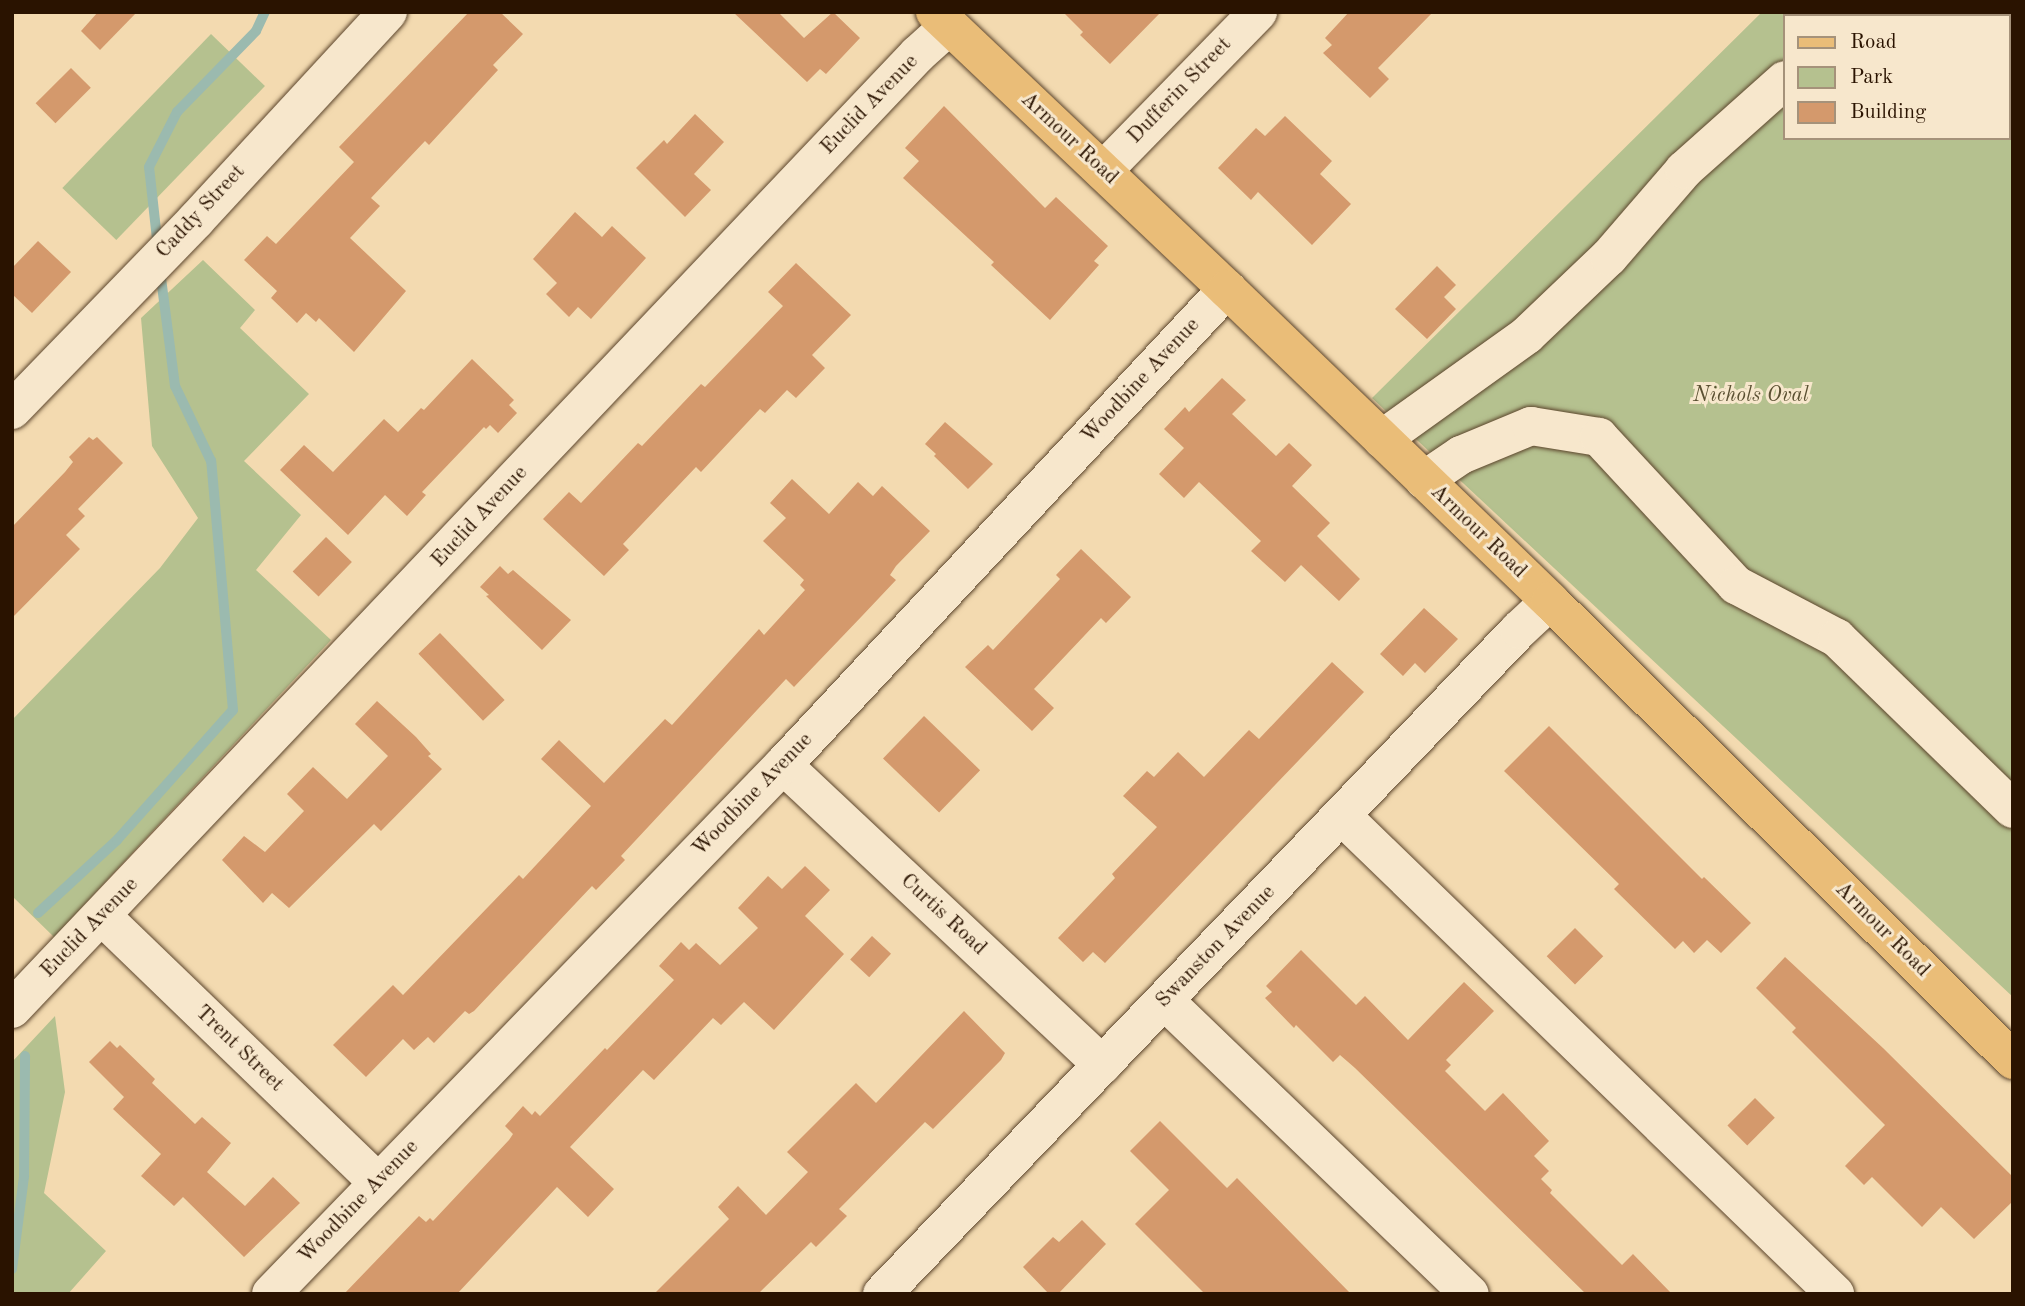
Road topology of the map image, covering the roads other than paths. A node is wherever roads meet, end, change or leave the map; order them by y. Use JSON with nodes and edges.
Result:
{"nodes":[{"id":1,"x":388,"y":12,"type":"edge"},
{"id":2,"x":1258,"y":12,"type":"edge"},
{"id":3,"x":942,"y":19,"type":"edge"},
{"id":4,"x":1784,"y":81,"type":"edge"},
{"id":5,"x":1103,"y":171,"type":"junction"},
{"id":6,"x":1227,"y":289,"type":"junction"},
{"id":7,"x":14,"y":403,"type":"edge"},
{"id":8,"x":1382,"y":439,"type":"junction"},
{"id":9,"x":1424,"y":480,"type":"junction"},
{"id":10,"x":1550,"y":601,"type":"junction"},
{"id":11,"x":783,"y":765,"type":"junction"},
{"id":12,"x":2013,"y":809,"type":"edge"},
{"id":13,"x":1342,"y":816,"type":"junction"},
{"id":14,"x":102,"y":916,"type":"junction"},
{"id":15,"x":1165,"y":1001,"type":"junction"},
{"id":16,"x":12,"y":1009,"type":"edge"},
{"id":17,"x":2013,"y":1060,"type":"edge"},
{"id":18,"x":1102,"y":1065,"type":"junction"},
{"id":19,"x":377,"y":1182,"type":"junction"},
{"id":20,"x":271,"y":1294,"type":"edge"},
{"id":21,"x":883,"y":1294,"type":"edge"},
{"id":22,"x":1469,"y":1294,"type":"edge"},
{"id":23,"x":1835,"y":1294,"type":"edge"}],
"edges":[{"from":1,"to":7,"type":"street","name":"Caddy Street"},
{"from":2,"to":5,"type":"street","name":"Dufferin Street"},
{"from":3,"to":5,"type":"main road","name":"Armour Road"},
{"from":3,"to":14,"type":"street","name":"Euclid Avenue"},
{"from":4,"to":8,"type":"street"},
{"from":5,"to":6,"type":"main road","name":"Armour Road"},
{"from":6,"to":8,"type":"main road","name":"Armour Road"},
{"from":6,"to":11,"type":"street","name":"Woodbine Avenue"},
{"from":8,"to":9,"type":"main road","name":"Armour Road"},
{"from":9,"to":10,"type":"main road","name":"Armour Road"},
{"from":9,"to":12,"type":"street"},
{"from":10,"to":13,"type":"street","name":"Swanston Avenue"},
{"from":10,"to":17,"type":"main road","name":"Armour Road"},
{"from":11,"to":18,"type":"street","name":"Curtis Road"},
{"from":11,"to":19,"type":"street","name":"Woodbine Avenue"},
{"from":13,"to":15,"type":"street","name":"Swanston Avenue"},
{"from":13,"to":23,"type":"street"},
{"from":14,"to":16,"type":"street","name":"Euclid Avenue"},
{"from":14,"to":19,"type":"street","name":"Trent Street"},
{"from":15,"to":18,"type":"street","name":"Swanston Avenue"},
{"from":15,"to":22,"type":"street"},
{"from":18,"to":21,"type":"street","name":"Swanston Avenue"},
{"from":19,"to":20,"type":"street","name":"Woodbine Avenue"}]}
